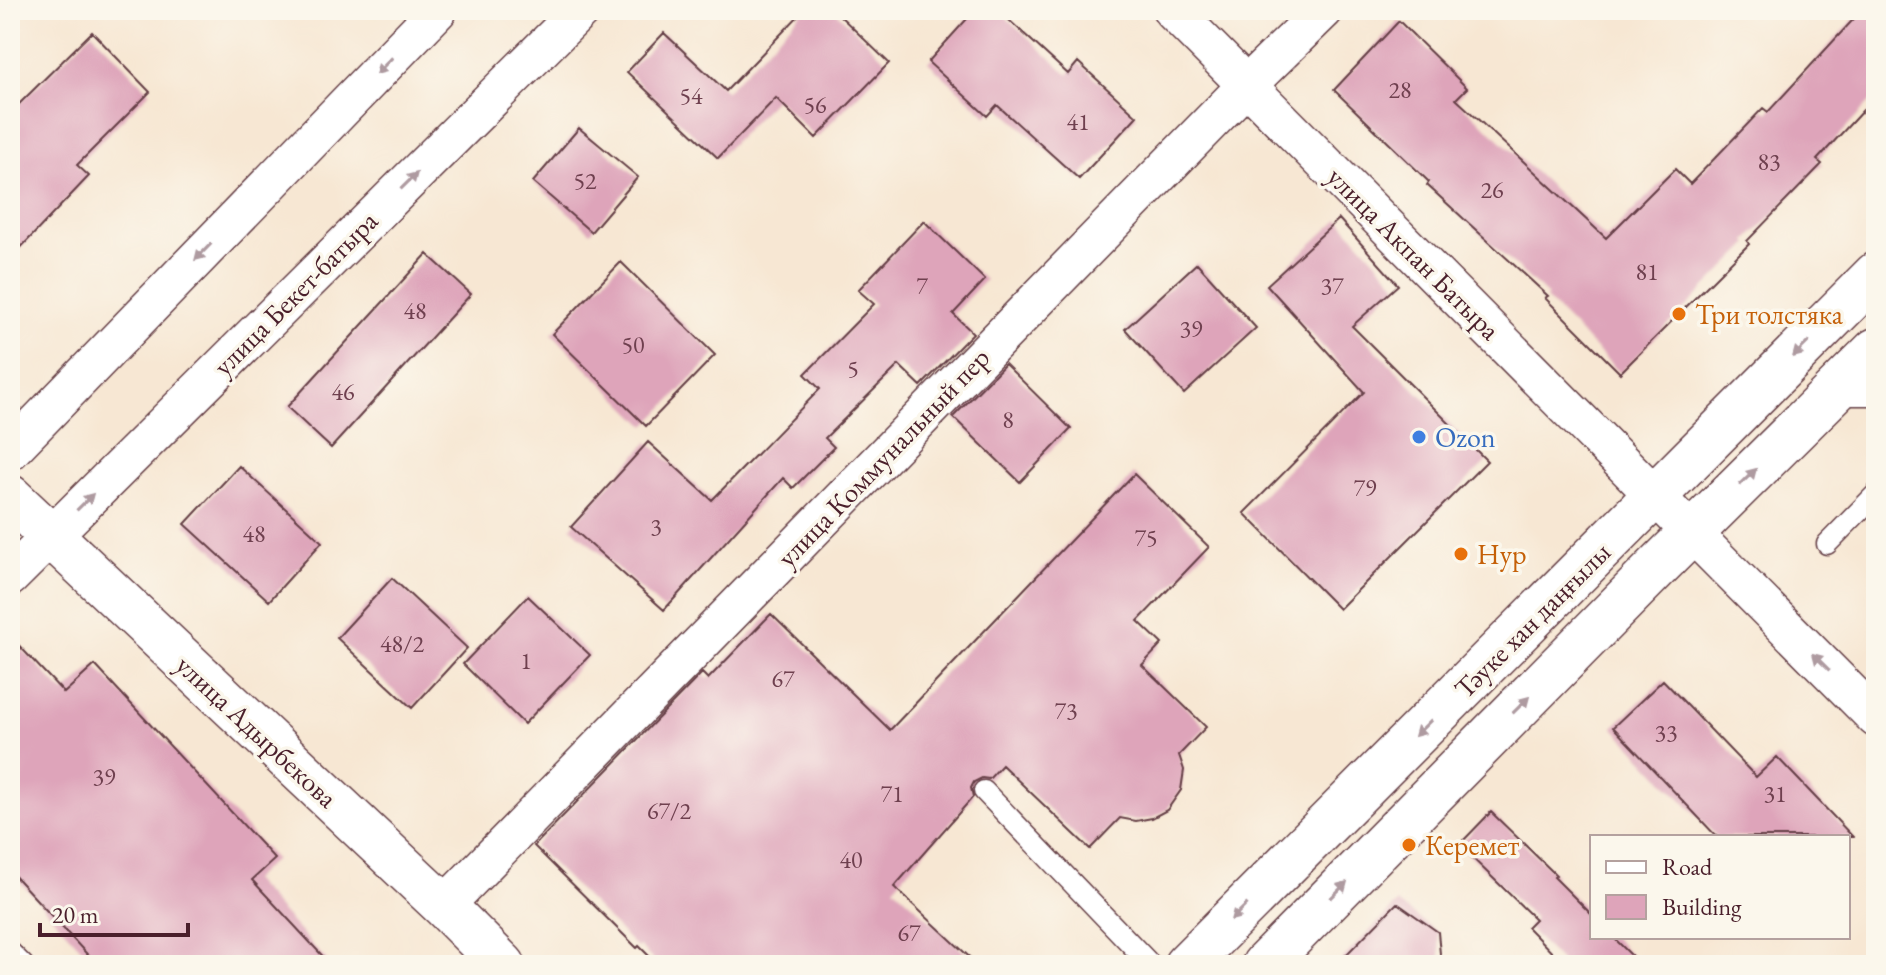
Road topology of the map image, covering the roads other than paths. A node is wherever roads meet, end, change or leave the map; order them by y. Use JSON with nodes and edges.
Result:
{"nodes":[{"id":1,"x":438,"y":10,"type":"edge"},
{"id":2,"x":581,"y":10,"type":"edge"},
{"id":3,"x":1172,"y":10,"type":"edge"},
{"id":4,"x":1324,"y":10,"type":"edge"},
{"id":5,"x":1247,"y":85,"type":"junction"},
{"id":6,"x":1876,"y":274,"type":"edge"},
{"id":7,"x":1876,"y":350,"type":"edge"},
{"id":8,"x":1831,"y":395,"type":"junction"},
{"id":9,"x":1876,"y":395,"type":"edge"},
{"id":10,"x":10,"y":451,"type":"edge"},
{"id":11,"x":1876,"y":494,"type":"edge"},
{"id":12,"x":1657,"y":495,"type":"junction"},
{"id":13,"x":10,"y":497,"type":"edge"},
{"id":14,"x":1692,"y":532,"type":"junction"},
{"id":15,"x":50,"y":537,"type":"junction"},
{"id":16,"x":1827,"y":544,"type":"dead end"},
{"id":17,"x":10,"y":577,"type":"edge"},
{"id":18,"x":1876,"y":718,"type":"edge"},
{"id":19,"x":984,"y":791,"type":"dead end"},
{"id":20,"x":444,"y":906,"type":"junction"},
{"id":21,"x":10,"y":952,"type":"edge"},
{"id":22,"x":23,"y":965,"type":"edge"},
{"id":23,"x":503,"y":965,"type":"edge"},
{"id":24,"x":1151,"y":965,"type":"edge"},
{"id":25,"x":1186,"y":965,"type":"edge"},
{"id":26,"x":1264,"y":965,"type":"edge"}],
"edges":[{"from":1,"to":10,"type":"street","one_way":true},
{"from":15,"to":2,"type":"street","name":"улица Бекет-батыра","one_way":true},
{"from":3,"to":5,"type":"street","name":"улица Акпан Батыра"},
{"from":4,"to":5,"type":"street","name":"улица Коммунальный пер"},
{"from":5,"to":12,"type":"street","name":"улица Акпан Батыра"},
{"from":5,"to":20,"type":"street","name":"улица Коммунальный пер"},
{"from":6,"to":12,"type":"main road","name":"Тәуке хан даңғылы","one_way":true},
{"from":7,"to":8,"type":"main road","name":"Тәуке хан даңғылы"},
{"from":8,"to":9,"type":"lane"},
{"from":14,"to":8,"type":"main road","name":"Тәуке хан даңғылы","one_way":true},
{"from":11,"to":16,"type":"lane"},
{"from":12,"to":14,"type":"street","name":"улица Акпан Батыра"},
{"from":12,"to":25,"type":"main road","name":"Тәуке хан даңғылы","one_way":true},
{"from":13,"to":15,"type":"main road","name":"улица Адырбекова"},
{"from":18,"to":14,"type":"street","one_way":true},
{"from":26,"to":14,"type":"main road","name":"Тәуке хан даңғылы","one_way":true},
{"from":15,"to":17,"type":"street","name":"улица Бекет-батыра"},
{"from":15,"to":20,"type":"main road","name":"улица Адырбекова"},
{"from":19,"to":24,"type":"lane"},
{"from":20,"to":23,"type":"main road","name":"улица Адырбекова"},
{"from":21,"to":22,"type":"lane"}]}
